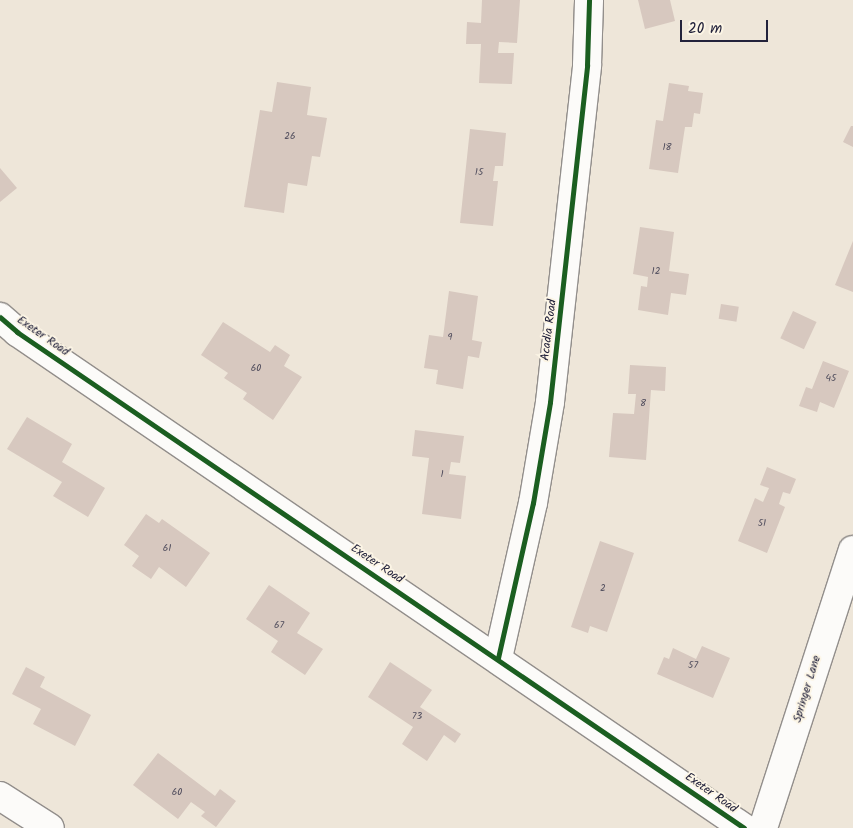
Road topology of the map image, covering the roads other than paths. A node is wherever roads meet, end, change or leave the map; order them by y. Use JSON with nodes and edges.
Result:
{"nodes":[{"id":1,"x":589,"y":0,"type":"edge"},
{"id":2,"x":0,"y":317,"type":"edge"},
{"id":3,"x":853,"y":550,"type":"edge"},
{"id":4,"x":498,"y":658,"type":"junction"},
{"id":5,"x":0,"y":796,"type":"edge"},
{"id":6,"x":50,"y":828,"type":"edge"},
{"id":7,"x":744,"y":828,"type":"edge"},
{"id":8,"x":763,"y":828,"type":"edge"}],
"edges":[{"from":1,"to":4,"type":"street","name":"Acadia Road"},
{"from":2,"to":4,"type":"street","name":"Exeter Road"},
{"from":3,"to":8,"type":"street","name":"Springer Lane"},
{"from":4,"to":7,"type":"street","name":"Exeter Road"},
{"from":5,"to":6,"type":"street"}]}
